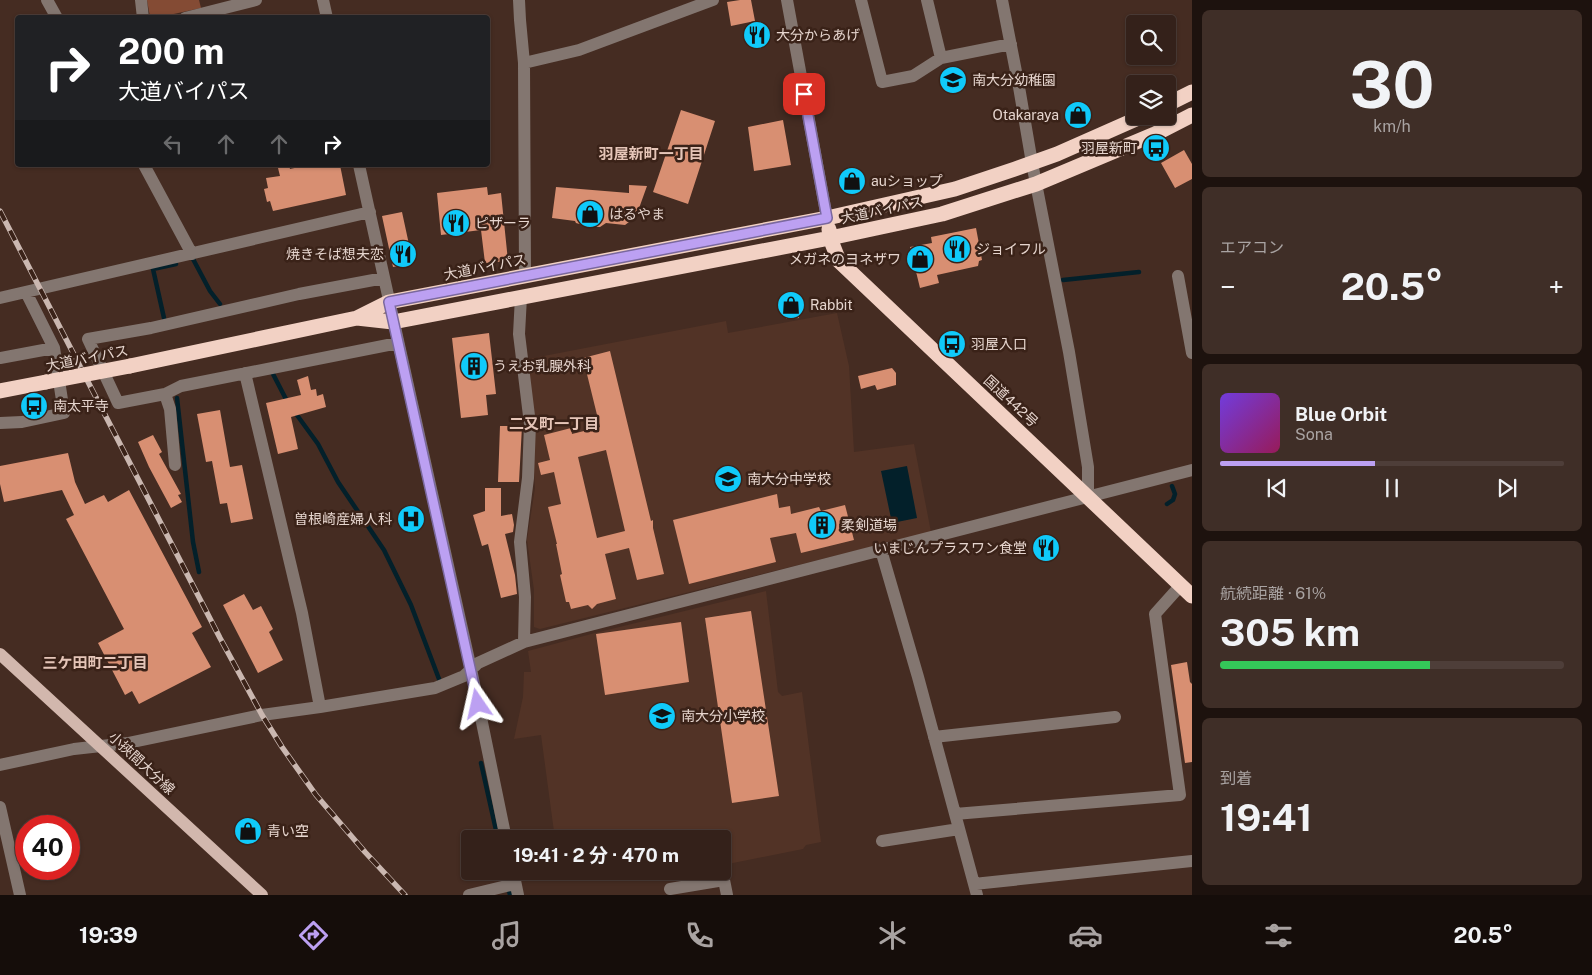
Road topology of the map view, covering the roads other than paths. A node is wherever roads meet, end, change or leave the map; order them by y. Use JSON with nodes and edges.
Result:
{"nodes":[{"id":1,"x":46,"y":0,"type":"edge"},
{"id":2,"x":141,"y":0,"type":"edge"},
{"id":3,"x":256,"y":0,"type":"edge"},
{"id":4,"x":323,"y":0,"type":"edge"},
{"id":5,"x":519,"y":0,"type":"edge"},
{"id":6,"x":713,"y":0,"type":"edge"},
{"id":7,"x":787,"y":0,"type":"edge"},
{"id":8,"x":861,"y":0,"type":"edge"},
{"id":9,"x":927,"y":0,"type":"edge"},
{"id":10,"x":1002,"y":0,"type":"edge"},
{"id":11,"x":207,"y":5,"type":"edge"},
{"id":12,"x":55,"y":15,"type":"edge"},
{"id":13,"x":144,"y":15,"type":"edge"},
{"id":14,"x":190,"y":15,"type":"edge"},
{"id":15,"x":326,"y":15,"type":"edge"},
{"id":16,"x":1011,"y":44,"type":"junction"},
{"id":17,"x":941,"y":58,"type":"junction"},
{"id":18,"x":524,"y":62,"type":"junction"},
{"id":19,"x":1192,"y":92,"type":"edge"},
{"id":20,"x":1176,"y":100,"type":"edge"},
{"id":21,"x":1192,"y":115,"type":"edge"},
{"id":22,"x":1126,"y":123,"type":"edge"},
{"id":23,"x":1032,"y":163,"type":"junction"},
{"id":24,"x":145,"y":167,"type":"edge"},
{"id":25,"x":359,"y":167,"type":"edge"},
{"id":26,"x":1036,"y":184,"type":"junction"},
{"id":27,"x":370,"y":212,"type":"junction"},
{"id":28,"x":827,"y":218,"type":"junction"},
{"id":29,"x":830,"y":238,"type":"junction"},
{"id":30,"x":192,"y":254,"type":"junction"},
{"id":31,"x":525,"y":275,"type":"junction"},
{"id":32,"x":1178,"y":276,"type":"dead end"},
{"id":33,"x":384,"y":278,"type":"junction"},
{"id":34,"x":26,"y":292,"type":"junction"},
{"id":35,"x":520,"y":297,"type":"junction"},
{"id":36,"x":0,"y":298,"type":"edge"},
{"id":37,"x":389,"y":302,"type":"junction"},
{"id":38,"x":357,"y":318,"type":"junction"},
{"id":39,"x":393,"y":322,"type":"junction"},
{"id":40,"x":398,"y":343,"type":"junction"},
{"id":41,"x":54,"y":348,"type":"junction"},
{"id":42,"x":1192,"y":353,"type":"edge"},
{"id":43,"x":0,"y":358,"type":"edge"},
{"id":44,"x":245,"y":374,"type":"junction"},
{"id":45,"x":0,"y":391,"type":"edge"},
{"id":46,"x":165,"y":394,"type":"junction"},
{"id":47,"x":0,"y":423,"type":"edge"},
{"id":48,"x":175,"y":465,"type":"dead end"},
{"id":49,"x":1192,"y":470,"type":"edge"},
{"id":50,"x":1088,"y":496,"type":"junction"},
{"id":51,"x":881,"y":550,"type":"junction"},
{"id":52,"x":1187,"y":590,"type":"edge"},
{"id":53,"x":524,"y":642,"type":"junction"},
{"id":54,"x":0,"y":654,"type":"edge"},
{"id":55,"x":471,"y":669,"type":"junction"},
{"id":56,"x":320,"y":707,"type":"junction"},
{"id":57,"x":1115,"y":717,"type":"dead end"},
{"id":58,"x":934,"y":737,"type":"junction"},
{"id":59,"x":101,"y":746,"type":"junction"},
{"id":60,"x":0,"y":765,"type":"edge"},
{"id":61,"x":0,"y":807,"type":"edge"},
{"id":62,"x":955,"y":814,"type":"junction"},
{"id":63,"x":959,"y":829,"type":"junction"},
{"id":64,"x":504,"y":830,"type":"edge"},
{"id":65,"x":882,"y":841,"type":"dead end"},
{"id":66,"x":1192,"y":861,"type":"edge"},
{"id":67,"x":515,"y":883,"type":"edge"},
{"id":68,"x":670,"y":889,"type":"dead end"},
{"id":69,"x":975,"y":890,"type":"edge"},
{"id":70,"x":20,"y":895,"type":"edge"},
{"id":71,"x":262,"y":895,"type":"edge"},
{"id":72,"x":469,"y":895,"type":"edge"},
{"id":73,"x":727,"y":895,"type":"edge"}],
"edges":[{"from":1,"to":12,"type":"street"},
{"from":2,"to":13,"type":"street"},
{"from":3,"to":11,"type":"street"},
{"from":4,"to":15,"type":"street"},
{"from":5,"to":18,"type":"street"},
{"from":6,"to":18,"type":"street"},
{"from":7,"to":28,"type":"street"},
{"from":8,"to":17,"type":"street"},
{"from":9,"to":17,"type":"street"},
{"from":10,"to":16,"type":"street"},
{"from":11,"to":14,"type":"street"},
{"from":16,"to":17,"type":"street"},
{"from":16,"to":23,"type":"street"},
{"from":18,"to":31,"type":"street"},
{"from":19,"to":20,"type":"highway"},
{"from":21,"to":26,"type":"highway","name":"大道バイパス"},
{"from":22,"to":23,"type":"highway","name":"大道バイパス"},
{"from":23,"to":26,"type":"street"},
{"from":23,"to":28,"type":"highway","name":"大道バイパス"},
{"from":24,"to":30,"type":"street"},
{"from":25,"to":27,"type":"street"},
{"from":26,"to":29,"type":"highway","name":"大道バイパス"},
{"from":26,"to":50,"type":"street"},
{"from":27,"to":30,"type":"street"},
{"from":27,"to":33,"type":"street"},
{"from":28,"to":29,"type":"highway","name":"国道442号"},
{"from":28,"to":31,"type":"highway","name":"大道バイパス"},
{"from":29,"to":35,"type":"highway","name":"大道バイパス"},
{"from":29,"to":50,"type":"highway","name":"国道442号"},
{"from":30,"to":34,"type":"street"},
{"from":31,"to":37,"type":"highway","name":"大道バイパス"},
{"from":32,"to":42,"type":"street"},
{"from":33,"to":37,"type":"street"},
{"from":33,"to":46,"type":"street"},
{"from":34,"to":36,"type":"street"},
{"from":34,"to":41,"type":"street"},
{"from":35,"to":39,"type":"highway","name":"大道バイパス"},
{"from":35,"to":53,"type":"street"},
{"from":37,"to":38,"type":"highway","name":"大道バイパス"},
{"from":37,"to":39,"type":"street"},
{"from":38,"to":39,"type":"highway","name":"大道バイパス"},
{"from":38,"to":45,"type":"highway","name":"大道バイパス","bridge":true},
{"from":39,"to":40,"type":"street"},
{"from":40,"to":44,"type":"street"},
{"from":40,"to":55,"type":"street"},
{"from":41,"to":43,"type":"street"},
{"from":41,"to":47,"type":"street"},
{"from":44,"to":46,"type":"street"},
{"from":44,"to":56,"type":"street"},
{"from":46,"to":48,"type":"street"},
{"from":49,"to":50,"type":"street"},
{"from":50,"to":51,"type":"street"},
{"from":50,"to":52,"type":"highway","name":"国道442号"},
{"from":51,"to":53,"type":"street"},
{"from":51,"to":58,"type":"street"},
{"from":52,"to":62,"type":"street"},
{"from":53,"to":55,"type":"street"},
{"from":54,"to":59,"type":"main road","name":"小挾間大分線"},
{"from":55,"to":56,"type":"street"},
{"from":55,"to":64,"type":"street"},
{"from":56,"to":59,"type":"street"},
{"from":57,"to":58,"type":"street"},
{"from":58,"to":62,"type":"street"},
{"from":59,"to":60,"type":"street"},
{"from":59,"to":71,"type":"main road","name":"小挾間大分線"},
{"from":61,"to":70,"type":"street"},
{"from":62,"to":63,"type":"street"},
{"from":63,"to":65,"type":"street"},
{"from":63,"to":69,"type":"street"},
{"from":66,"to":69,"type":"street"},
{"from":67,"to":72,"type":"street"},
{"from":68,"to":73,"type":"street"}]}
